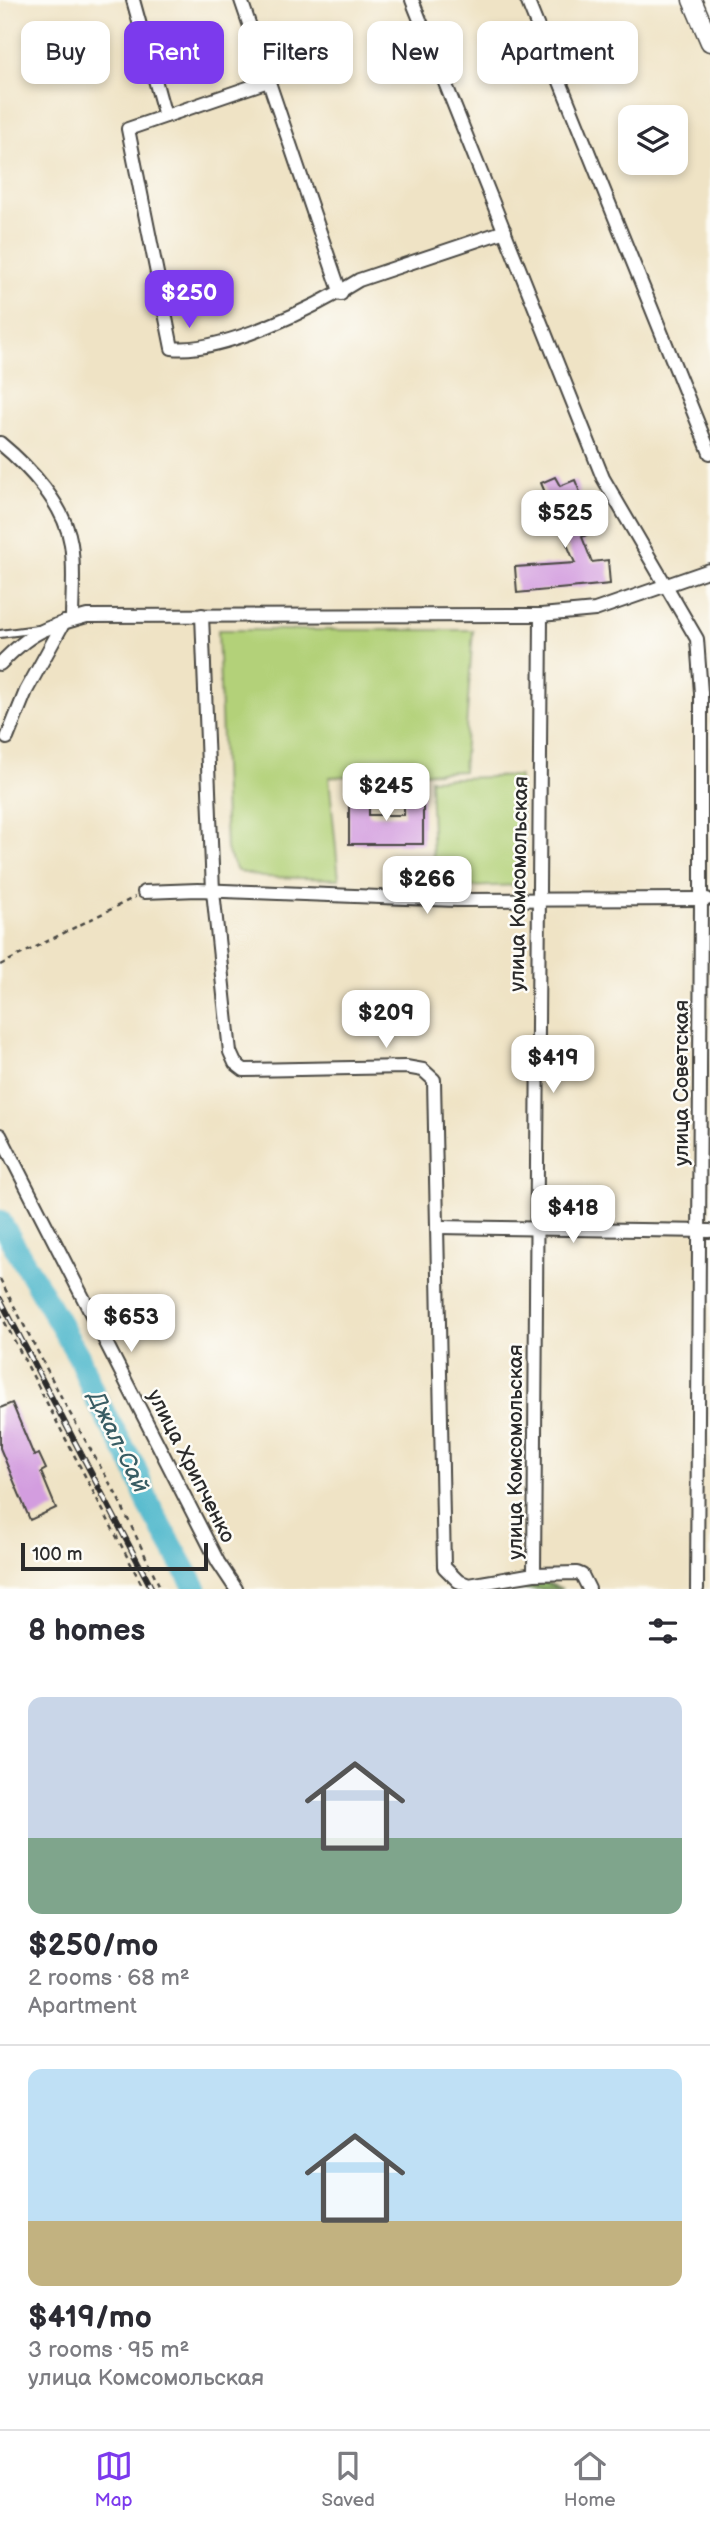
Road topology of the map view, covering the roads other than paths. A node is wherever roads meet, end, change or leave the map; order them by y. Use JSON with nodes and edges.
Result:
{"nodes":[{"id":1,"x":133,"y":0,"type":"edge"},
{"id":2,"x":241,"y":0,"type":"edge"},
{"id":3,"x":412,"y":0,"type":"edge"},
{"id":4,"x":527,"y":0,"type":"edge"},
{"id":5,"x":692,"y":0,"type":"edge"},
{"id":6,"x":248,"y":21,"type":"edge"},
{"id":7,"x":710,"y":42,"type":"edge"},
{"id":8,"x":259,"y":84,"type":"edge"},
{"id":9,"x":269,"y":84,"type":"edge"},
{"id":10,"x":165,"y":116,"type":"junction"},
{"id":11,"x":505,"y":231,"type":"junction"},
{"id":12,"x":341,"y":293,"type":"junction"},
{"id":13,"x":0,"y":443,"type":"edge"},
{"id":14,"x":710,"y":453,"type":"edge"},
{"id":15,"x":710,"y":570,"type":"edge"},
{"id":16,"x":667,"y":584,"type":"junction"},
{"id":17,"x":202,"y":615,"type":"junction"},
{"id":18,"x":541,"y":615,"type":"junction"},
{"id":19,"x":68,"y":621,"type":"junction"},
{"id":20,"x":40,"y":629,"type":"junction"},
{"id":21,"x":0,"y":634,"type":"edge"},
{"id":22,"x":0,"y":664,"type":"edge"},
{"id":23,"x":7,"y":738,"type":"dead end"},
{"id":24,"x":213,"y":891,"type":"junction"},
{"id":25,"x":144,"y":892,"type":"road end"},
{"id":26,"x":706,"y":899,"type":"edge"},
{"id":27,"x":538,"y":900,"type":"junction"},
{"id":28,"x":0,"y":1135,"type":"edge"},
{"id":29,"x":437,"y":1227,"type":"junction"},
{"id":30,"x":535,"y":1227,"type":"junction"},
{"id":31,"x":704,"y":1230,"type":"edge"},
{"id":32,"x":534,"y":1574,"type":"junction"},
{"id":33,"x":236,"y":1589,"type":"edge"},
{"id":34,"x":589,"y":1589,"type":"edge"},
{"id":35,"x":697,"y":1589,"type":"edge"}],
"edges":[{"from":1,"to":10,"type":"street"},
{"from":2,"to":6,"type":"street"},
{"from":3,"to":11,"type":"street","name":"улица Советская"},
{"from":4,"to":14,"type":"street"},
{"from":5,"to":7,"type":"main road"},
{"from":8,"to":10,"type":"street"},
{"from":9,"to":12,"type":"street"},
{"from":10,"to":12,"type":"street"},
{"from":11,"to":12,"type":"street"},
{"from":11,"to":16,"type":"street","name":"улица Советская"},
{"from":13,"to":19,"type":"street"},
{"from":15,"to":16,"type":"street"},
{"from":16,"to":18,"type":"street"},
{"from":16,"to":26,"type":"street","name":"улица Советская"},
{"from":17,"to":18,"type":"street"},
{"from":17,"to":19,"type":"street"},
{"from":17,"to":24,"type":"street"},
{"from":18,"to":27,"type":"street","name":"улица Комсомольская"},
{"from":19,"to":20,"type":"street"},
{"from":19,"to":23,"type":"street"},
{"from":20,"to":21,"type":"lane"},
{"from":20,"to":22,"type":"street"},
{"from":24,"to":25,"type":"street"},
{"from":24,"to":27,"type":"street"},
{"from":24,"to":29,"type":"street"},
{"from":26,"to":27,"type":"street"},
{"from":26,"to":31,"type":"street","name":"улица Советская"},
{"from":27,"to":30,"type":"street","name":"улица Комсомольская"},
{"from":28,"to":33,"type":"street","name":"улица Хрипченко"},
{"from":29,"to":30,"type":"street"},
{"from":29,"to":32,"type":"street"},
{"from":30,"to":31,"type":"street"},
{"from":30,"to":32,"type":"street","name":"улица Комсомольская"},
{"from":31,"to":35,"type":"street","name":"улица Советская"},
{"from":32,"to":34,"type":"street"}]}
